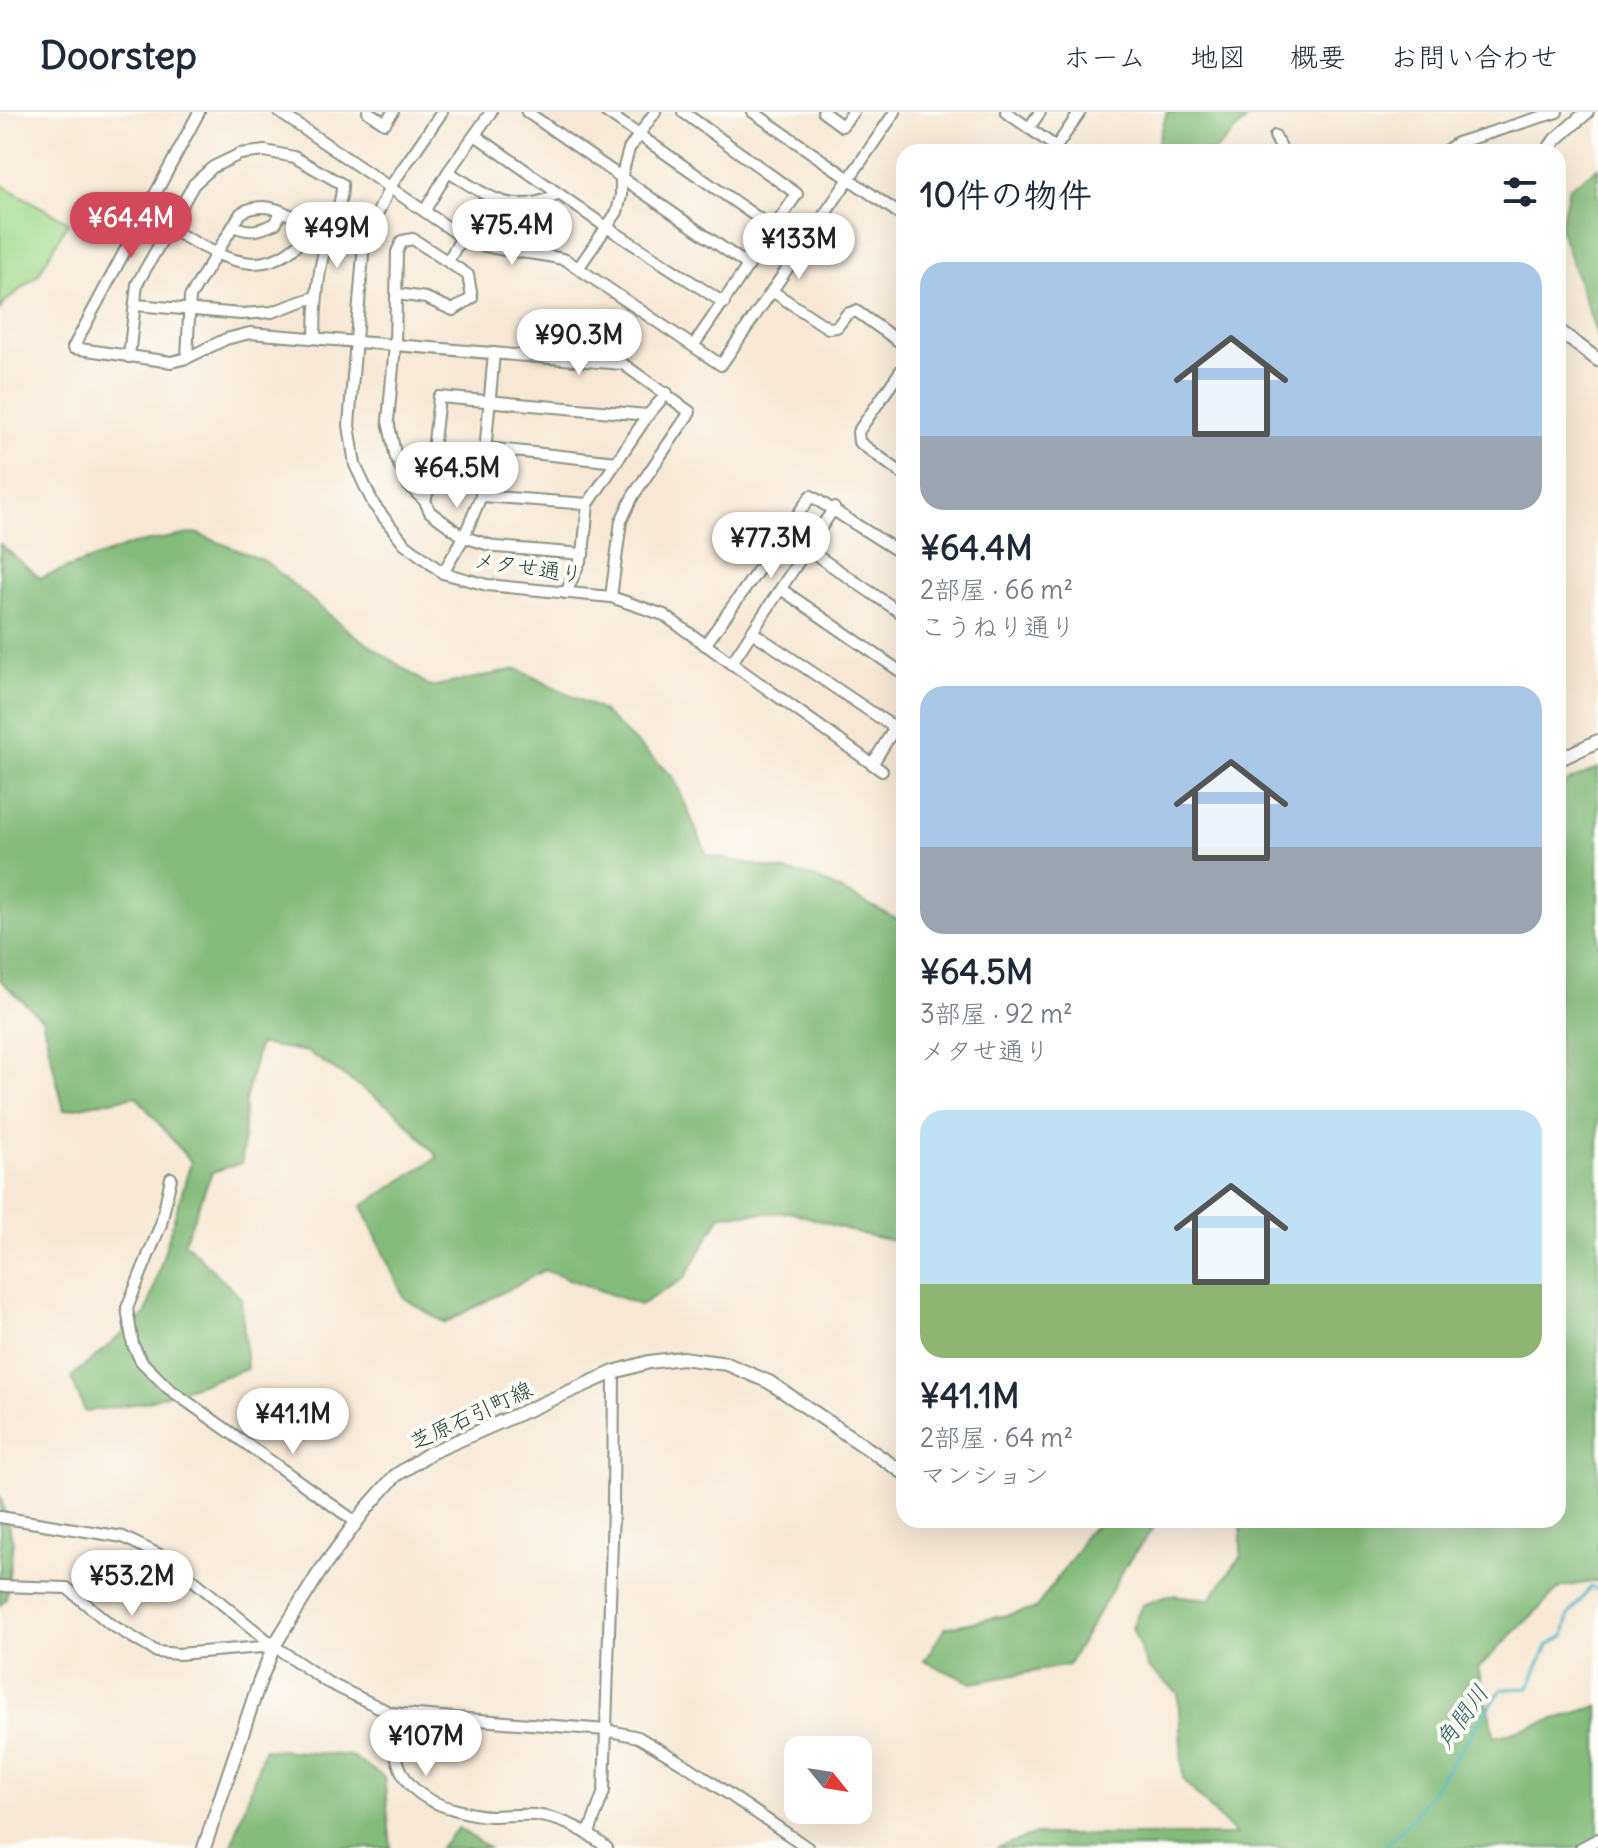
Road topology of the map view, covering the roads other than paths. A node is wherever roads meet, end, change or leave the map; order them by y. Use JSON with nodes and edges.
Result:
{"nodes":[{"id":1,"x":199,"y":112,"type":"edge"},
{"id":2,"x":279,"y":112,"type":"edge"},
{"id":3,"x":368,"y":112,"type":"edge"},
{"id":4,"x":393,"y":112,"type":"edge"},
{"id":5,"x":442,"y":112,"type":"edge"},
{"id":6,"x":491,"y":112,"type":"edge"},
{"id":7,"x":527,"y":112,"type":"edge"},
{"id":8,"x":606,"y":112,"type":"edge"},
{"id":9,"x":655,"y":112,"type":"edge"},
{"id":10,"x":683,"y":112,"type":"edge"},
{"id":11,"x":753,"y":112,"type":"edge"},
{"id":12,"x":823,"y":112,"type":"edge"},
{"id":13,"x":853,"y":112,"type":"edge"},
{"id":14,"x":895,"y":112,"type":"edge"},
{"id":15,"x":1006,"y":112,"type":"edge"},
{"id":16,"x":1040,"y":112,"type":"edge"},
{"id":17,"x":1080,"y":112,"type":"edge"},
{"id":18,"x":1557,"y":112,"type":"edge"},
{"id":19,"x":1587,"y":112,"type":"edge"},
{"id":20,"x":1029,"y":128,"type":"junction"},
{"id":21,"x":475,"y":135,"type":"junction"},
{"id":22,"x":638,"y":135,"type":"junction"},
{"id":23,"x":1275,"y":136,"type":"dead end"},
{"id":24,"x":1048,"y":144,"type":"edge"},
{"id":25,"x":1058,"y":144,"type":"edge"},
{"id":26,"x":1279,"y":144,"type":"edge"},
{"id":27,"x":1456,"y":144,"type":"edge"},
{"id":28,"x":1552,"y":144,"type":"edge"},
{"id":29,"x":448,"y":172,"type":"junction"},
{"id":30,"x":621,"y":177,"type":"junction"},
{"id":31,"x":849,"y":178,"type":"junction"},
{"id":32,"x":390,"y":187,"type":"junction"},
{"id":33,"x":559,"y":194,"type":"junction"},
{"id":34,"x":425,"y":210,"type":"junction"},
{"id":35,"x":281,"y":211,"type":"junction"},
{"id":36,"x":896,"y":211,"type":"edge"},
{"id":37,"x":234,"y":226,"type":"junction"},
{"id":38,"x":607,"y":227,"type":"junction"},
{"id":39,"x":168,"y":228,"type":"junction"},
{"id":40,"x":312,"y":229,"type":"junction"},
{"id":41,"x":774,"y":229,"type":"junction"},
{"id":42,"x":462,"y":237,"type":"junction"},
{"id":43,"x":327,"y":238,"type":"junction"},
{"id":44,"x":215,"y":253,"type":"junction"},
{"id":45,"x":448,"y":261,"type":"junction"},
{"id":46,"x":749,"y":266,"type":"junction"},
{"id":47,"x":579,"y":267,"type":"junction"},
{"id":48,"x":772,"y":291,"type":"junction"},
{"id":49,"x":397,"y":294,"type":"junction"},
{"id":50,"x":315,"y":297,"type":"junction"},
{"id":51,"x":724,"y":303,"type":"junction"},
{"id":52,"x":136,"y":305,"type":"junction"},
{"id":53,"x":190,"y":309,"type":"junction"},
{"id":54,"x":1566,"y":336,"type":"edge"},
{"id":55,"x":315,"y":338,"type":"junction"},
{"id":56,"x":896,"y":339,"type":"edge"},
{"id":57,"x":354,"y":340,"type":"junction"},
{"id":58,"x":395,"y":345,"type":"junction"},
{"id":59,"x":693,"y":346,"type":"junction"},
{"id":60,"x":494,"y":353,"type":"junction"},
{"id":61,"x":129,"y":357,"type":"junction"},
{"id":62,"x":187,"y":358,"type":"junction"},
{"id":63,"x":1598,"y":360,"type":"edge"},
{"id":64,"x":896,"y":377,"type":"edge"},
{"id":65,"x":667,"y":393,"type":"junction"},
{"id":66,"x":488,"y":403,"type":"junction"},
{"id":67,"x":648,"y":415,"type":"junction"},
{"id":68,"x":486,"y":448,"type":"junction"},
{"id":69,"x":617,"y":462,"type":"junction"},
{"id":70,"x":896,"y":469,"type":"edge"},
{"id":71,"x":481,"y":496,"type":"junction"},
{"id":72,"x":425,"y":501,"type":"junction"},
{"id":73,"x":588,"y":504,"type":"junction"},
{"id":74,"x":834,"y":508,"type":"junction"},
{"id":75,"x":464,"y":537,"type":"junction"},
{"id":76,"x":807,"y":549,"type":"junction"},
{"id":77,"x":896,"y":550,"type":"edge"},
{"id":78,"x":583,"y":554,"type":"junction"},
{"id":79,"x":443,"y":573,"type":"junction"},
{"id":80,"x":781,"y":589,"type":"junction"},
{"id":81,"x":566,"y":593,"type":"junction"},
{"id":82,"x":611,"y":597,"type":"junction"},
{"id":83,"x":896,"y":610,"type":"edge"},
{"id":84,"x":752,"y":632,"type":"junction"},
{"id":85,"x":705,"y":645,"type":"junction"},
{"id":86,"x":731,"y":664,"type":"junction"},
{"id":87,"x":896,"y":668,"type":"edge"},
{"id":88,"x":896,"y":728,"type":"edge"},
{"id":89,"x":896,"y":737,"type":"edge"},
{"id":90,"x":1598,"y":741,"type":"edge"},
{"id":91,"x":1566,"y":756,"type":"edge"},
{"id":92,"x":171,"y":1178,"type":"dead end"},
{"id":93,"x":614,"y":1372,"type":"junction"},
{"id":94,"x":896,"y":1468,"type":"edge"},
{"id":95,"x":0,"y":1517,"type":"edge"},
{"id":96,"x":356,"y":1522,"type":"junction"},
{"id":97,"x":0,"y":1586,"type":"edge"},
{"id":98,"x":274,"y":1646,"type":"junction"},
{"id":99,"x":391,"y":1713,"type":"junction"},
{"id":100,"x":606,"y":1730,"type":"junction"},
{"id":101,"x":589,"y":1833,"type":"junction"},
{"id":102,"x":1598,"y":1839,"type":"edge"},
{"id":103,"x":204,"y":1848,"type":"edge"},
{"id":104,"x":607,"y":1848,"type":"edge"},
{"id":105,"x":808,"y":1848,"type":"edge"},
{"id":106,"x":1581,"y":1848,"type":"edge"}],
"edges":[{"from":1,"to":61,"type":"street"},
{"from":2,"to":32,"type":"street"},
{"from":3,"to":4,"type":"street"},
{"from":5,"to":32,"type":"street","name":"メタせ通り"},
{"from":6,"to":21,"type":"street"},
{"from":7,"to":30,"type":"street"},
{"from":8,"to":22,"type":"street"},
{"from":9,"to":22,"type":"street"},
{"from":10,"to":41,"type":"street"},
{"from":11,"to":31,"type":"street"},
{"from":12,"to":13,"type":"street"},
{"from":14,"to":31,"type":"street"},
{"from":15,"to":20,"type":"street"},
{"from":16,"to":20,"type":"street"},
{"from":17,"to":25,"type":"street"},
{"from":18,"to":27,"type":"street"},
{"from":19,"to":28,"type":"main road"},
{"from":20,"to":24,"type":"street"},
{"from":21,"to":29,"type":"street"},
{"from":21,"to":33,"type":"street"},
{"from":22,"to":30,"type":"street"},
{"from":22,"to":41,"type":"street"},
{"from":23,"to":26,"type":"street"},
{"from":29,"to":33,"type":"street"},
{"from":29,"to":34,"type":"street"},
{"from":30,"to":38,"type":"street"},
{"from":30,"to":46,"type":"street"},
{"from":31,"to":36,"type":"street"},
{"from":31,"to":48,"type":"street"},
{"from":32,"to":34,"type":"street"},
{"from":32,"to":57,"type":"street","name":"メタせ通り"},
{"from":33,"to":38,"type":"street"},
{"from":34,"to":42,"type":"street"},
{"from":35,"to":37,"type":"street"},
{"from":35,"to":37,"type":"street"},
{"from":35,"to":40,"type":"street"},
{"from":37,"to":44,"type":"street"},
{"from":38,"to":47,"type":"street"},
{"from":38,"to":51,"type":"street"},
{"from":39,"to":43,"type":"street"},
{"from":39,"to":44,"type":"street"},
{"from":39,"to":52,"type":"street"},
{"from":40,"to":43,"type":"street"},
{"from":40,"to":44,"type":"street"},
{"from":41,"to":46,"type":"street"},
{"from":42,"to":45,"type":"street"},
{"from":42,"to":47,"type":"street"},
{"from":43,"to":50,"type":"street"},
{"from":44,"to":53,"type":"street"},
{"from":45,"to":49,"type":"street"},
{"from":45,"to":49,"type":"street"},
{"from":46,"to":51,"type":"street"},
{"from":47,"to":59,"type":"street"},
{"from":48,"to":56,"type":"street"},
{"from":48,"to":59,"type":"street"},
{"from":49,"to":58,"type":"street"},
{"from":50,"to":53,"type":"street"},
{"from":50,"to":55,"type":"street"},
{"from":51,"to":59,"type":"street"},
{"from":52,"to":53,"type":"street"},
{"from":52,"to":61,"type":"street"},
{"from":53,"to":62,"type":"street"},
{"from":54,"to":63,"type":"main road"},
{"from":55,"to":57,"type":"street"},
{"from":55,"to":62,"type":"street"},
{"from":57,"to":58,"type":"street"},
{"from":57,"to":79,"type":"street","name":"メタせ通り"},
{"from":58,"to":60,"type":"street"},
{"from":58,"to":72,"type":"street"},
{"from":60,"to":65,"type":"street"},
{"from":60,"to":66,"type":"street"},
{"from":61,"to":62,"type":"street"},
{"from":64,"to":70,"type":"street"},
{"from":65,"to":67,"type":"street"},
{"from":65,"to":82,"type":"street"},
{"from":66,"to":67,"type":"street"},
{"from":66,"to":68,"type":"street"},
{"from":66,"to":72,"type":"street"},
{"from":67,"to":69,"type":"street"},
{"from":68,"to":69,"type":"street"},
{"from":68,"to":71,"type":"street"},
{"from":69,"to":73,"type":"street"},
{"from":71,"to":73,"type":"street"},
{"from":71,"to":75,"type":"street"},
{"from":72,"to":75,"type":"street"},
{"from":73,"to":78,"type":"street"},
{"from":74,"to":76,"type":"street"},
{"from":74,"to":77,"type":"street"},
{"from":74,"to":85,"type":"street"},
{"from":75,"to":78,"type":"street"},
{"from":75,"to":79,"type":"street"},
{"from":76,"to":80,"type":"street"},
{"from":76,"to":83,"type":"street"},
{"from":78,"to":81,"type":"street"},
{"from":79,"to":81,"type":"street","name":"メタせ通り"},
{"from":80,"to":84,"type":"street"},
{"from":80,"to":87,"type":"street"},
{"from":81,"to":82,"type":"street","name":"メタせ通り"},
{"from":82,"to":85,"type":"street","name":"メタせ通り"},
{"from":84,"to":86,"type":"street"},
{"from":84,"to":88,"type":"street"},
{"from":85,"to":86,"type":"street","name":"メタせ通り"},
{"from":86,"to":89,"type":"street","name":"メタせ通り"},
{"from":90,"to":91,"type":"main road"},
{"from":92,"to":96,"type":"street"},
{"from":93,"to":94,"type":"main road","name":"芝原石引町線"},
{"from":93,"to":96,"type":"main road","name":"芝原石引町線"},
{"from":93,"to":100,"type":"street"},
{"from":95,"to":98,"type":"street"},
{"from":96,"to":98,"type":"main road","name":"芝原石引町線"},
{"from":97,"to":98,"type":"street"},
{"from":98,"to":99,"type":"street"},
{"from":98,"to":103,"type":"main road","name":"芝原石引町線"},
{"from":99,"to":100,"type":"street"},
{"from":99,"to":101,"type":"street"},
{"from":100,"to":101,"type":"street"},
{"from":100,"to":105,"type":"street"},
{"from":101,"to":104,"type":"street"},
{"from":102,"to":106,"type":"street"}]}
